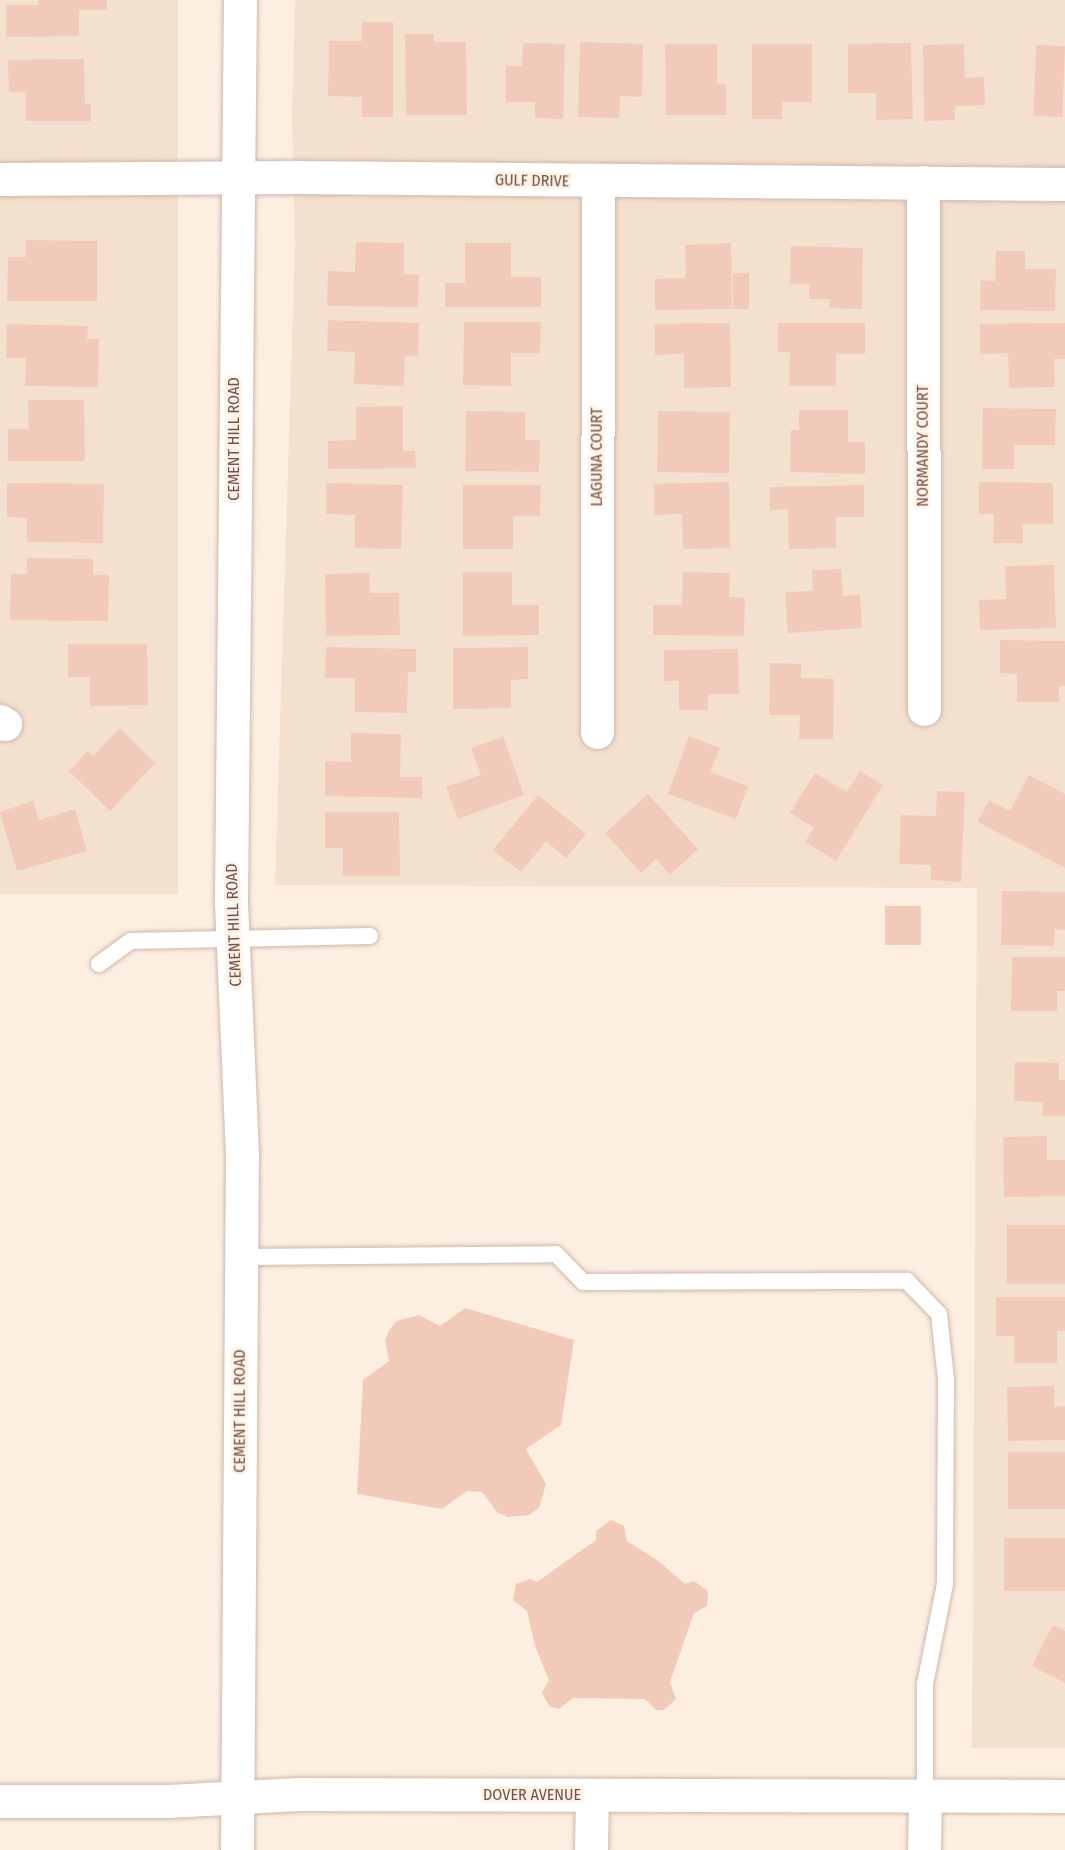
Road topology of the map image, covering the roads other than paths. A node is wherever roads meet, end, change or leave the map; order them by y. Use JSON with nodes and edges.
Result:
{"nodes":[{"id":1,"x":240,"y":0,"type":"edge"},
{"id":2,"x":237,"y":178,"type":"junction"},
{"id":3,"x":0,"y":179,"type":"edge"},
{"id":4,"x":598,"y":182,"type":"junction"},
{"id":5,"x":923,"y":182,"type":"junction"},
{"id":6,"x":1065,"y":184,"type":"edge"},
{"id":7,"x":924,"y":709,"type":"dead end"},
{"id":8,"x":597,"y":732,"type":"dead end"},
{"id":9,"x":369,"y":936,"type":"dead end"},
{"id":10,"x":233,"y":938,"type":"junction"},
{"id":11,"x":99,"y":964,"type":"dead end"},
{"id":12,"x":241,"y":1257,"type":"junction"},
{"id":13,"x":592,"y":1795,"type":"junction"},
{"id":14,"x":925,"y":1796,"type":"junction"},
{"id":15,"x":1065,"y":1796,"type":"edge"},
{"id":16,"x":237,"y":1798,"type":"junction"},
{"id":17,"x":0,"y":1801,"type":"edge"},
{"id":18,"x":237,"y":1850,"type":"edge"},
{"id":19,"x":591,"y":1850,"type":"edge"},
{"id":20,"x":924,"y":1850,"type":"edge"}],
"edges":[{"from":1,"to":2,"type":"street","name":"CEMENT HILL ROAD"},
{"from":2,"to":3,"type":"street","name":"GULF DRIVE"},
{"from":2,"to":4,"type":"street","name":"GULF DRIVE"},
{"from":2,"to":10,"type":"street","name":"CEMENT HILL ROAD"},
{"from":4,"to":5,"type":"street","name":"GULF DRIVE"},
{"from":4,"to":8,"type":"street","name":"LAGUNA COURT"},
{"from":5,"to":6,"type":"street","name":"GULF DRIVE"},
{"from":5,"to":7,"type":"street","name":"NORMANDY COURT"},
{"from":9,"to":10,"type":"lane"},
{"from":10,"to":11,"type":"lane"},
{"from":10,"to":12,"type":"street","name":"CEMENT HILL ROAD"},
{"from":12,"to":14,"type":"lane"},
{"from":12,"to":16,"type":"street","name":"CEMENT HILL ROAD"},
{"from":13,"to":14,"type":"street","name":"DOVER AVENUE"},
{"from":13,"to":16,"type":"street","name":"DOVER AVENUE"},
{"from":13,"to":19,"type":"street"},
{"from":14,"to":15,"type":"street","name":"DOVER AVENUE"},
{"from":14,"to":20,"type":"street"},
{"from":16,"to":17,"type":"street","name":"DOVER AVENUE"},
{"from":16,"to":18,"type":"street","name":"CEMENT HILL ROAD"}]}
